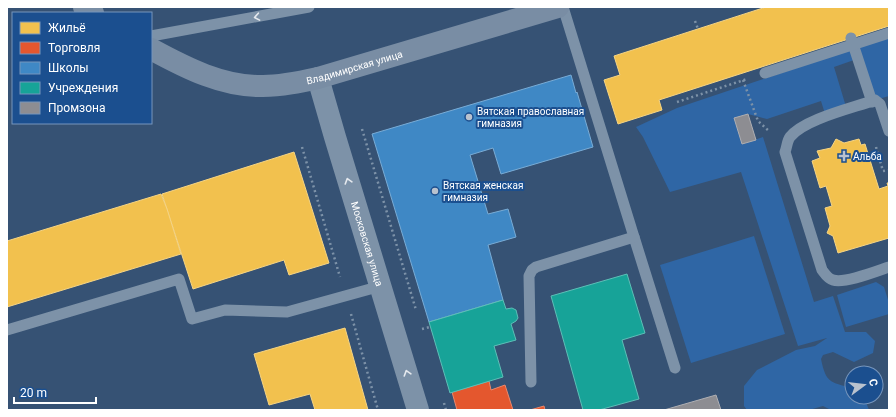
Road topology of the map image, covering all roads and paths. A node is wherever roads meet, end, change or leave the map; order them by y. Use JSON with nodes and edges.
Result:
{"nodes":[{"id":1,"x":309,"y":7,"type":"edge"},
{"id":2,"x":558,"y":7,"type":"edge"},
{"id":3,"x":563,"y":7,"type":"edge"},
{"id":4,"x":695,"y":21,"type":"dead end"},
{"id":5,"x":698,"y":29,"type":"dead end"},
{"id":6,"x":889,"y":33,"type":"edge"},
{"id":7,"x":152,"y":36,"type":"edge"},
{"id":8,"x":852,"y":42,"type":"junction"},
{"id":9,"x":152,"y":49,"type":"edge"},
{"id":10,"x":765,"y":73,"type":"joint"},
{"id":11,"x":318,"y":78,"type":"junction"},
{"id":12,"x":743,"y":80,"type":"junction"},
{"id":13,"x":677,"y":102,"type":"dead end"},
{"id":14,"x":872,"y":102,"type":"junction"},
{"id":15,"x":362,"y":128,"type":"dead end"},
{"id":16,"x":889,"y":130,"type":"edge"},
{"id":17,"x":787,"y":144,"type":"junction"},
{"id":18,"x":875,"y":144,"type":"dead end"},
{"id":19,"x":889,"y":170,"type":"edge"},
{"id":20,"x":634,"y":237,"type":"junction"},
{"id":21,"x":889,"y":267,"type":"edge"},
{"id":22,"x":381,"y":286,"type":"junction"},
{"id":23,"x":418,"y":314,"type":"dead end"},
{"id":24,"x":420,"y":322,"type":"dead end"},
{"id":25,"x":430,"y":327,"type":"dead end"},
{"id":26,"x":422,"y":329,"type":"junction"},
{"id":27,"x":7,"y":330,"type":"edge"},
{"id":28,"x":424,"y":336,"type":"dead end"},
{"id":29,"x":675,"y":368,"type":"dead end"},
{"id":30,"x":531,"y":382,"type":"dead end"},
{"id":31,"x":444,"y":403,"type":"dead end"},
{"id":32,"x":418,"y":410,"type":"edge"},
{"id":33,"x":446,"y":410,"type":"edge"}],
"edges":[{"from":1,"to":7,"type":"lane","one_way":true},
{"from":2,"to":11,"type":"main road","name":"Владимирская улица"},
{"from":3,"to":20,"type":"lane"},
{"from":4,"to":5,"type":"path"},
{"from":6,"to":8,"type":"lane"},
{"from":8,"to":10,"type":"lane"},
{"from":8,"to":14,"type":"lane"},
{"from":9,"to":11,"type":"main road","name":"Владимирская улица"},
{"from":10,"to":12,"type":"path"},
{"from":22,"to":11,"type":"street","name":"Московская улица","one_way":true},
{"from":12,"to":13,"type":"path"},
{"from":12,"to":17,"type":"path"},
{"from":14,"to":16,"type":"lane"},
{"from":14,"to":17,"type":"lane"},
{"from":15,"to":23,"type":"path"},
{"from":17,"to":21,"type":"lane"},
{"from":18,"to":19,"type":"path"},
{"from":20,"to":29,"type":"lane"},
{"from":20,"to":30,"type":"lane"},
{"from":22,"to":27,"type":"lane"},
{"from":32,"to":22,"type":"street","name":"Московская улица","one_way":true},
{"from":24,"to":26,"type":"path"},
{"from":25,"to":26,"type":"path"},
{"from":26,"to":28,"type":"path"},
{"from":31,"to":33,"type":"path"}]}
